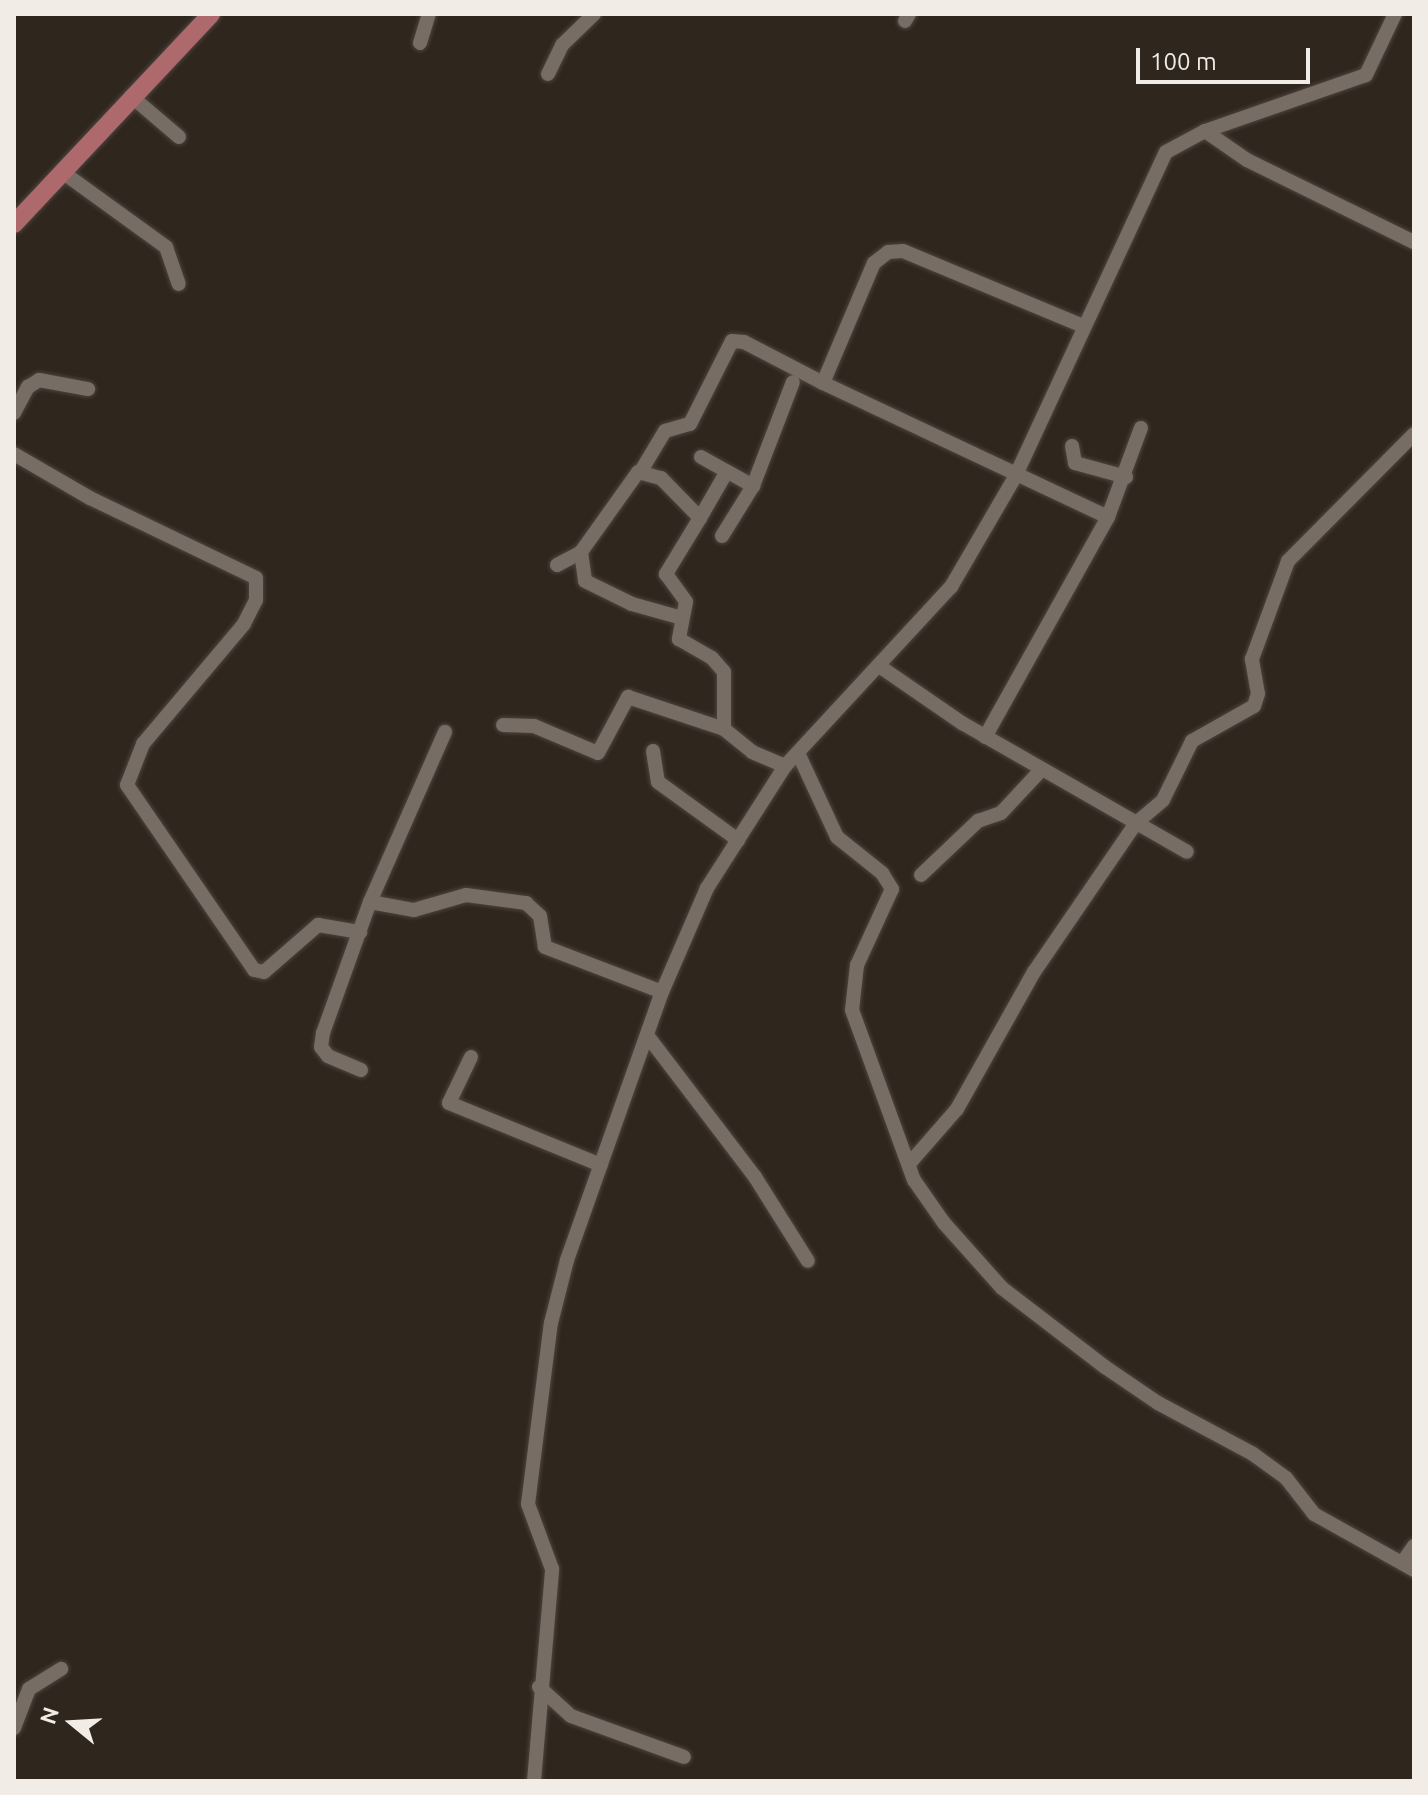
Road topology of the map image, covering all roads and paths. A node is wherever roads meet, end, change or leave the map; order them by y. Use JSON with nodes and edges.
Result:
{"nodes":[{"id":1,"x":211,"y":14,"type":"edge"},
{"id":2,"x":429,"y":14,"type":"edge"},
{"id":3,"x":594,"y":14,"type":"edge"},
{"id":4,"x":1395,"y":14,"type":"edge"},
{"id":5,"x":420,"y":43,"type":"dead end"},
{"id":6,"x":548,"y":74,"type":"dead end"},
{"id":7,"x":131,"y":96,"type":"junction"},
{"id":8,"x":1205,"y":131,"type":"junction"},
{"id":9,"x":179,"y":137,"type":"dead end"},
{"id":10,"x":61,"y":171,"type":"junction"},
{"id":11,"x":14,"y":224,"type":"edge"},
{"id":12,"x":1414,"y":242,"type":"edge"},
{"id":13,"x":179,"y":284,"type":"dead end"},
{"id":14,"x":1081,"y":325,"type":"junction"},
{"id":15,"x":793,"y":382,"type":"dead end"},
{"id":16,"x":823,"y":383,"type":"junction"},
{"id":17,"x":88,"y":389,"type":"dead end"},
{"id":18,"x":14,"y":413,"type":"edge"},
{"id":19,"x":1141,"y":428,"type":"dead end"},
{"id":20,"x":1414,"y":434,"type":"edge"},
{"id":21,"x":1072,"y":446,"type":"dead end"},
{"id":22,"x":14,"y":454,"type":"edge"},
{"id":23,"x":701,"y":457,"type":"dead end"},
{"id":24,"x":641,"y":471,"type":"junction"},
{"id":25,"x":726,"y":473,"type":"junction"},
{"id":26,"x":1015,"y":477,"type":"junction"},
{"id":27,"x":1126,"y":477,"type":"junction"},
{"id":28,"x":753,"y":486,"type":"junction"},
{"id":29,"x":1108,"y":517,"type":"junction"},
{"id":30,"x":700,"y":518,"type":"junction"},
{"id":31,"x":722,"y":536,"type":"dead end"},
{"id":32,"x":581,"y":552,"type":"junction"},
{"id":33,"x":557,"y":565,"type":"dead end"},
{"id":34,"x":682,"y":618,"type":"junction"},
{"id":35,"x":882,"y":668,"type":"junction"},
{"id":36,"x":503,"y":725,"type":"dead end"},
{"id":37,"x":724,"y":729,"type":"junction"},
{"id":38,"x":445,"y":732,"type":"dead end"},
{"id":39,"x":985,"y":737,"type":"junction"},
{"id":40,"x":653,"y":751,"type":"dead end"},
{"id":41,"x":798,"y":753,"type":"junction"},
{"id":42,"x":785,"y":766,"type":"junction"},
{"id":43,"x":1042,"y":769,"type":"junction"},
{"id":44,"x":1136,"y":823,"type":"junction"},
{"id":45,"x":738,"y":840,"type":"junction"},
{"id":46,"x":1187,"y":852,"type":"dead end"},
{"id":47,"x":921,"y":875,"type":"dead end"},
{"id":48,"x":370,"y":902,"type":"junction"},
{"id":49,"x":360,"y":932,"type":"junction"},
{"id":50,"x":662,"y":992,"type":"junction"},
{"id":51,"x":650,"y":1039,"type":"junction"},
{"id":52,"x":471,"y":1057,"type":"dead end"},
{"id":53,"x":361,"y":1070,"type":"dead end"},
{"id":54,"x":909,"y":1164,"type":"junction"},
{"id":55,"x":601,"y":1165,"type":"junction"},
{"id":56,"x":808,"y":1261,"type":"dead end"},
{"id":57,"x":1414,"y":1546,"type":"edge"},
{"id":58,"x":1408,"y":1567,"type":"edge"},
{"id":59,"x":61,"y":1669,"type":"dead end"},
{"id":60,"x":539,"y":1687,"type":"junction"},
{"id":61,"x":14,"y":1728,"type":"edge"},
{"id":62,"x":684,"y":1757,"type":"dead end"},
{"id":63,"x":534,"y":1781,"type":"edge"}],
"edges":[{"from":1,"to":7,"type":"main road"},
{"from":2,"to":5,"type":"street"},
{"from":3,"to":6,"type":"street"},
{"from":4,"to":8,"type":"street"},
{"from":7,"to":9,"type":"street"},
{"from":7,"to":10,"type":"main road"},
{"from":8,"to":12,"type":"street"},
{"from":8,"to":14,"type":"street"},
{"from":10,"to":11,"type":"main road"},
{"from":10,"to":13,"type":"street"},
{"from":14,"to":16,"type":"street"},
{"from":14,"to":26,"type":"street"},
{"from":15,"to":28,"type":"street"},
{"from":16,"to":24,"type":"street"},
{"from":16,"to":26,"type":"street"},
{"from":17,"to":18,"type":"street"},
{"from":19,"to":27,"type":"street"},
{"from":20,"to":44,"type":"street"},
{"from":21,"to":27,"type":"street"},
{"from":22,"to":49,"type":"street"},
{"from":23,"to":25,"type":"street"},
{"from":24,"to":30,"type":"street"},
{"from":24,"to":32,"type":"street"},
{"from":25,"to":28,"type":"street"},
{"from":25,"to":30,"type":"street"},
{"from":26,"to":29,"type":"street"},
{"from":26,"to":35,"type":"street"},
{"from":27,"to":29,"type":"street"},
{"from":28,"to":31,"type":"street"},
{"from":29,"to":39,"type":"street"},
{"from":30,"to":34,"type":"street"},
{"from":32,"to":33,"type":"street"},
{"from":32,"to":34,"type":"street"},
{"from":34,"to":37,"type":"street"},
{"from":35,"to":39,"type":"street"},
{"from":35,"to":41,"type":"street"},
{"from":36,"to":37,"type":"street"},
{"from":37,"to":42,"type":"street"},
{"from":38,"to":48,"type":"street"},
{"from":39,"to":43,"type":"street"},
{"from":40,"to":45,"type":"street"},
{"from":41,"to":42,"type":"street"},
{"from":41,"to":54,"type":"street"},
{"from":42,"to":45,"type":"street"},
{"from":43,"to":44,"type":"street"},
{"from":43,"to":47,"type":"street"},
{"from":44,"to":46,"type":"street"},
{"from":44,"to":54,"type":"street"},
{"from":45,"to":50,"type":"street"},
{"from":48,"to":49,"type":"street"},
{"from":48,"to":50,"type":"street"},
{"from":49,"to":53,"type":"street"},
{"from":50,"to":51,"type":"street"},
{"from":51,"to":55,"type":"street"},
{"from":51,"to":56,"type":"street"},
{"from":52,"to":55,"type":"street"},
{"from":54,"to":58,"type":"street"},
{"from":55,"to":60,"type":"street"},
{"from":57,"to":58,"type":"street"},
{"from":59,"to":61,"type":"street"},
{"from":60,"to":62,"type":"street"},
{"from":60,"to":63,"type":"street"}]}
